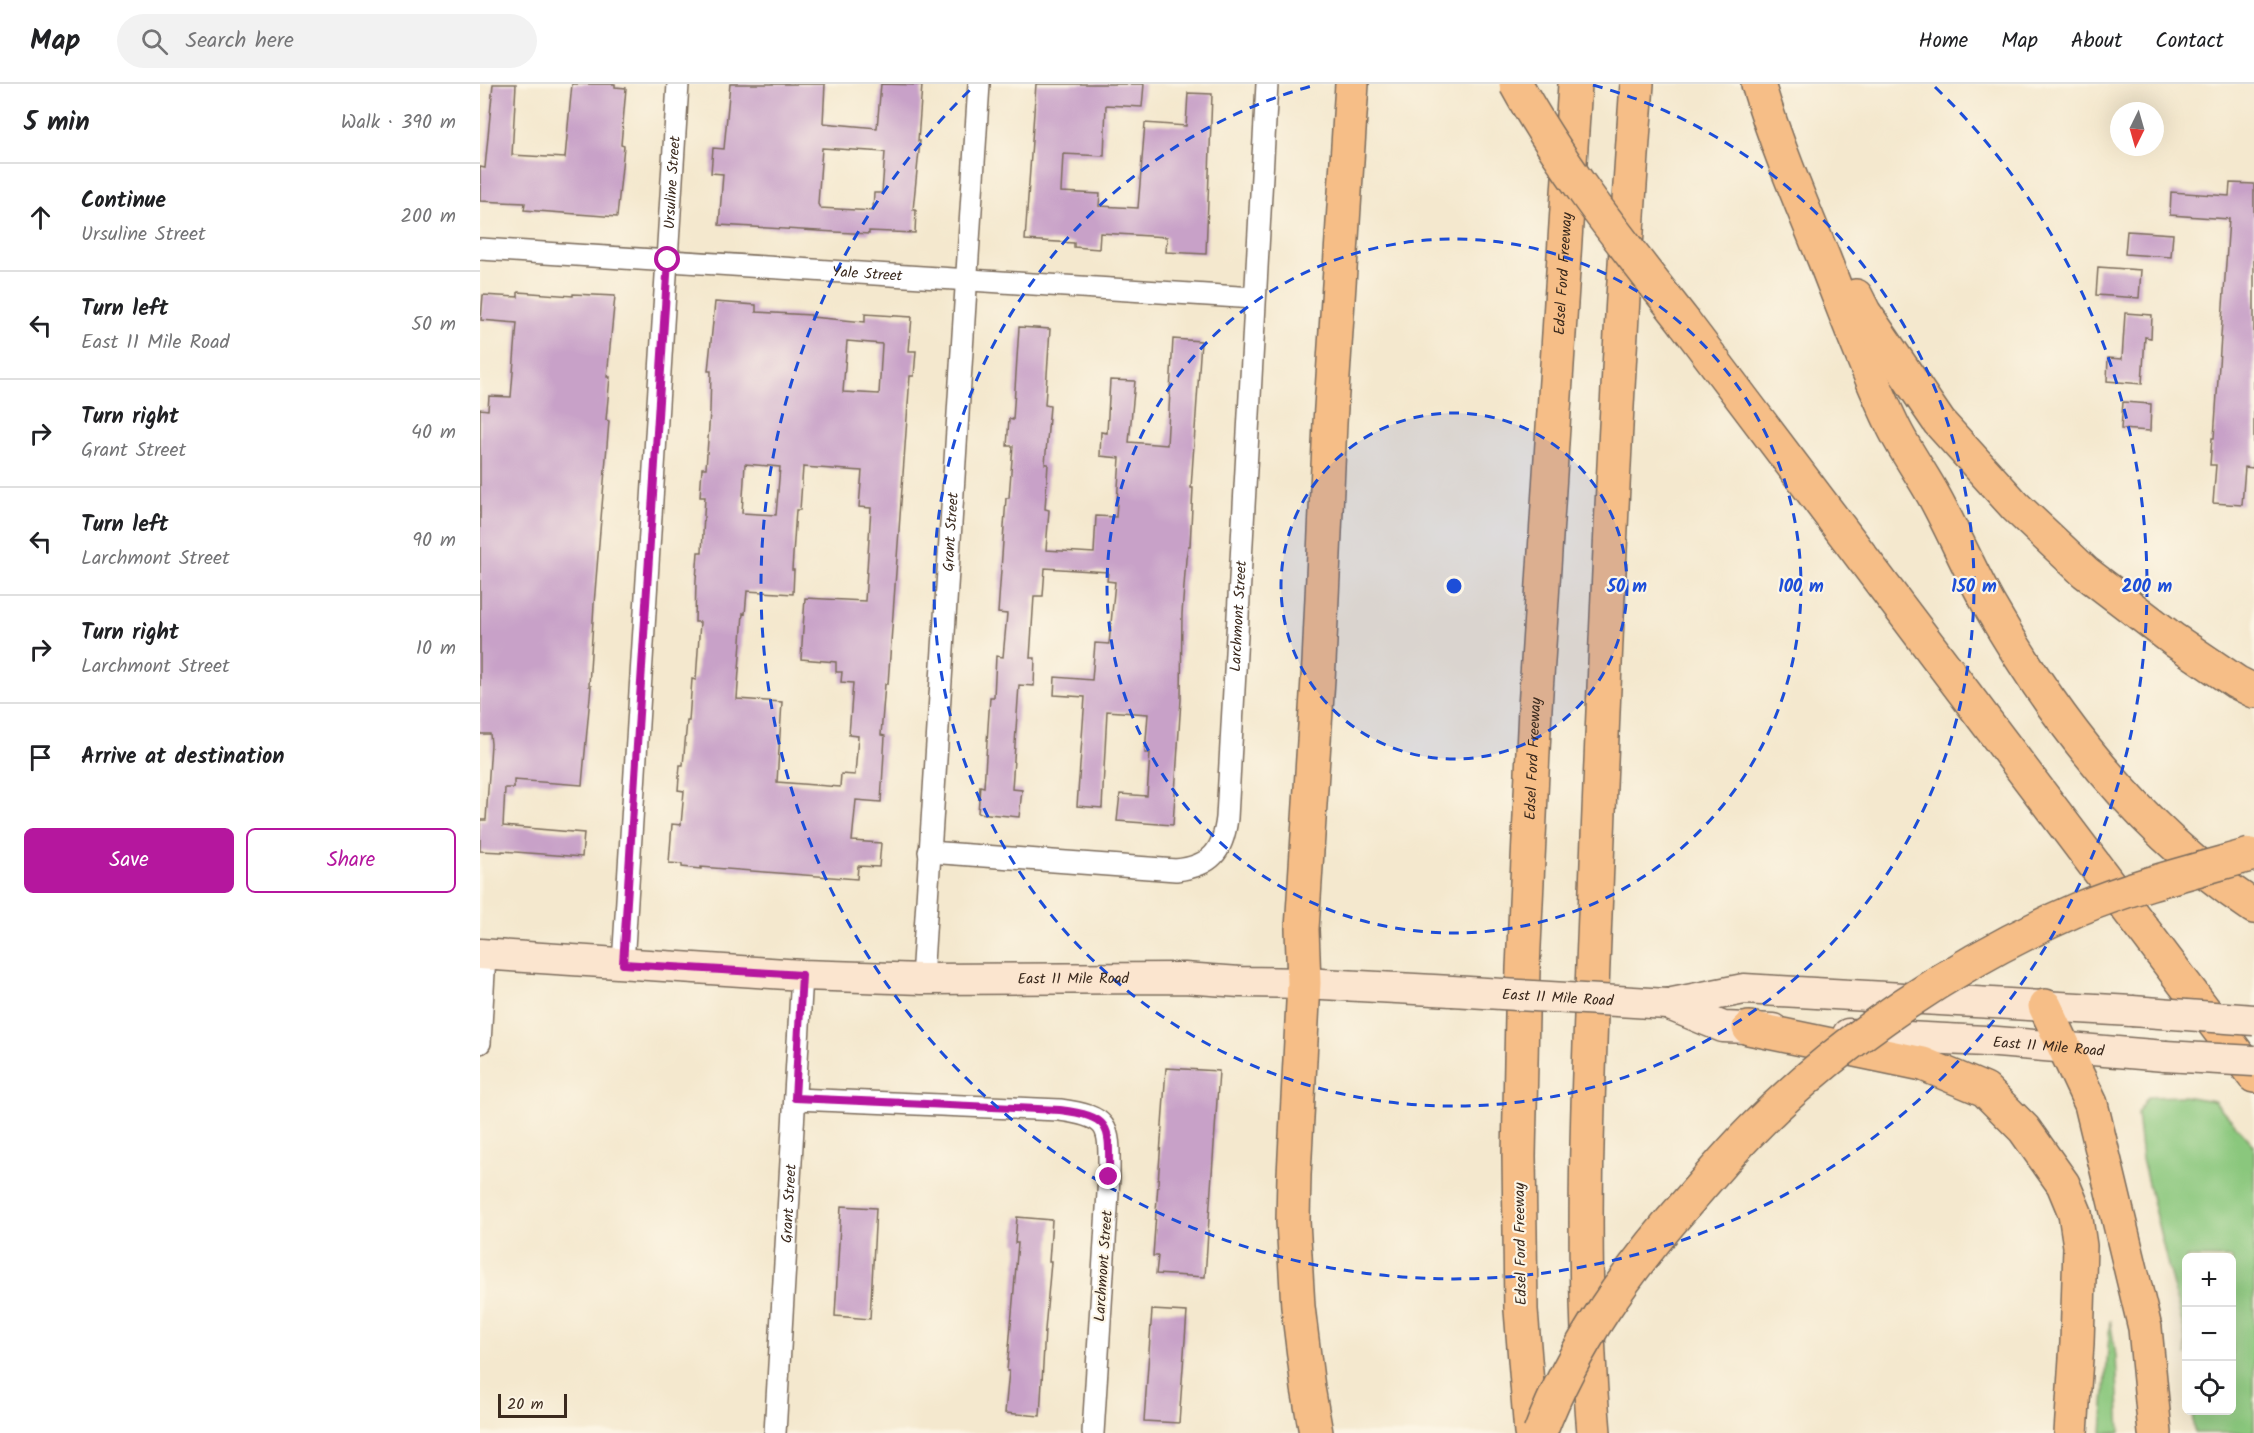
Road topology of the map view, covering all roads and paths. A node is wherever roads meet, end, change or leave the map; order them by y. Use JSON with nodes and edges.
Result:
{"nodes":[{"id":1,"x":678,"y":84,"type":"edge"},
{"id":2,"x":979,"y":84,"type":"edge"},
{"id":3,"x":1267,"y":84,"type":"edge"},
{"id":4,"x":1352,"y":84,"type":"edge"},
{"id":5,"x":1516,"y":84,"type":"edge"},
{"id":6,"x":1575,"y":84,"type":"edge"},
{"id":7,"x":1637,"y":84,"type":"edge"},
{"id":8,"x":1758,"y":84,"type":"edge"},
{"id":9,"x":1789,"y":173,"type":"junction"},
{"id":10,"x":480,"y":249,"type":"edge"},
{"id":11,"x":668,"y":260,"type":"junction"},
{"id":12,"x":966,"y":279,"type":"junction"},
{"id":13,"x":1255,"y":297,"type":"junction"},
{"id":14,"x":2254,"y":691,"type":"edge"},
{"id":15,"x":929,"y":852,"type":"junction"},
{"id":16,"x":2252,"y":854,"type":"edge"},
{"id":17,"x":2254,"y":907,"type":"edge"},
{"id":18,"x":483,"y":954,"type":"edge"},
{"id":19,"x":623,"y":964,"type":"junction"},
{"id":20,"x":802,"y":975,"type":"junction"},
{"id":21,"x":922,"y":979,"type":"junction"},
{"id":22,"x":1304,"y":983,"type":"junction"},
{"id":23,"x":1667,"y":1004,"type":"junction"},
{"id":24,"x":2045,"y":1006,"type":"junction"},
{"id":25,"x":2254,"y":1020,"type":"edge"},
{"id":26,"x":1749,"y":1028,"type":"junction"},
{"id":27,"x":480,"y":1042,"type":"edge"},
{"id":28,"x":2064,"y":1049,"type":"junction"},
{"id":29,"x":2254,"y":1061,"type":"edge"},
{"id":30,"x":2254,"y":1076,"type":"edge"},
{"id":31,"x":795,"y":1098,"type":"junction"},
{"id":32,"x":1596,"y":1424,"type":"edge"},
{"id":33,"x":775,"y":1433,"type":"edge"},
{"id":34,"x":1093,"y":1433,"type":"edge"},
{"id":35,"x":1316,"y":1433,"type":"edge"},
{"id":36,"x":1531,"y":1433,"type":"edge"},
{"id":37,"x":1540,"y":1433,"type":"edge"},
{"id":38,"x":2071,"y":1433,"type":"edge"},
{"id":39,"x":2155,"y":1433,"type":"edge"}],
"edges":[{"from":1,"to":11,"type":"street","name":"Ursuline Street"},
{"from":2,"to":12,"type":"street","name":"Grant Street"},
{"from":3,"to":13,"type":"street","name":"Larchmont Street"},
{"from":4,"to":22,"type":"highway"},
{"from":5,"to":30,"type":"highway","bridge":true},
{"from":6,"to":36,"type":"highway","name":"Edsel Ford Freeway"},
{"from":7,"to":32,"type":"highway"},
{"from":8,"to":9,"type":"highway"},
{"from":9,"to":14,"type":"highway"},
{"from":9,"to":17,"type":"highway"},
{"from":10,"to":11,"type":"street","name":"Yale Street"},
{"from":11,"to":12,"type":"street","name":"Yale Street"},
{"from":11,"to":19,"type":"street","name":"Ursuline Street"},
{"from":12,"to":13,"type":"street","name":"Yale Street"},
{"from":12,"to":15,"type":"street","name":"Grant Street"},
{"from":13,"to":15,"type":"street","name":"Larchmont Street"},
{"from":15,"to":21,"type":"street","name":"Grant Street"},
{"from":16,"to":37,"type":"highway","bridge":true},
{"from":18,"to":19,"type":"main road","name":"East 11 Mile Road"},
{"from":18,"to":27,"type":"street"},
{"from":19,"to":20,"type":"main road","name":"East 11 Mile Road"},
{"from":20,"to":21,"type":"main road","name":"East 11 Mile Road"},
{"from":20,"to":31,"type":"street","name":"Grant Street"},
{"from":21,"to":22,"type":"main road","name":"East 11 Mile Road"},
{"from":22,"to":23,"type":"main road","name":"East 11 Mile Road","bridge":true},
{"from":22,"to":35,"type":"highway"},
{"from":23,"to":24,"type":"main road","name":"East 11 Mile Road"},
{"from":23,"to":26,"type":"main road","name":"East 11 Mile Road"},
{"from":24,"to":25,"type":"main road","name":"East 11 Mile Road","bridge":true},
{"from":24,"to":28,"type":"highway"},
{"from":26,"to":28,"type":"main road","name":"East 11 Mile Road"},
{"from":26,"to":38,"type":"highway"},
{"from":28,"to":29,"type":"main road","name":"East 11 Mile Road","bridge":true},
{"from":28,"to":39,"type":"highway"},
{"from":31,"to":33,"type":"street","name":"Grant Street"},
{"from":31,"to":34,"type":"street","name":"Larchmont Street"}]}
